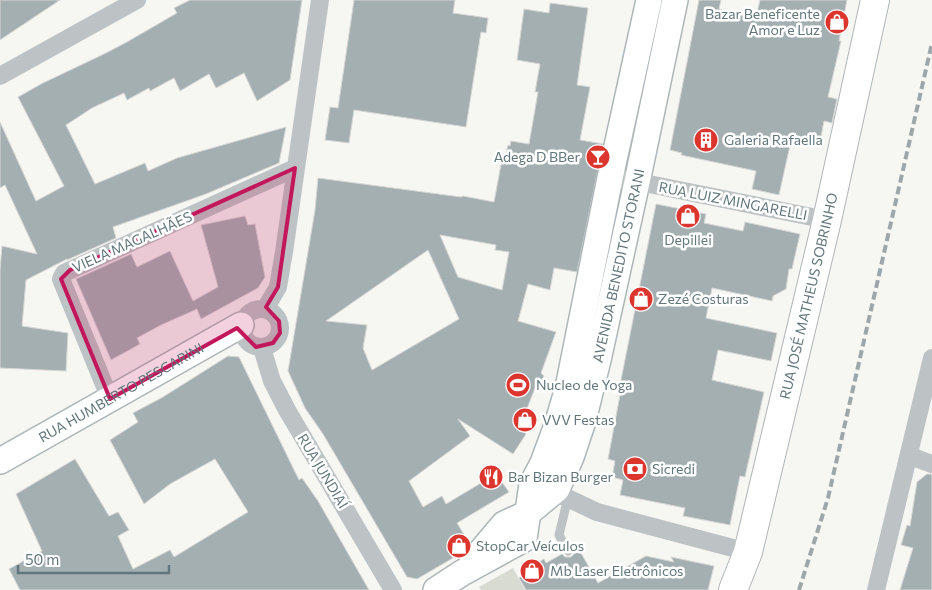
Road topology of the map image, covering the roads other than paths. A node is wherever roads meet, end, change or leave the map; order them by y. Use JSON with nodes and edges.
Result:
{"nodes":[{"id":1,"x":137,"y":0,"type":"edge"},
{"id":2,"x":320,"y":0,"type":"edge"},
{"id":3,"x":649,"y":0,"type":"edge"},
{"id":4,"x":674,"y":0,"type":"edge"},
{"id":5,"x":876,"y":0,"type":"edge"},
{"id":6,"x":0,"y":76,"type":"edge"},
{"id":7,"x":295,"y":168,"type":"junction"},
{"id":8,"x":610,"y":178,"type":"junction"},
{"id":9,"x":637,"y":182,"type":"junction"},
{"id":10,"x":827,"y":220,"type":"junction"},
{"id":11,"x":265,"y":309,"type":"junction"},
{"id":12,"x":241,"y":325,"type":"junction"},
{"id":13,"x":262,"y":348,"type":"junction"},
{"id":14,"x":932,"y":358,"type":"edge"},
{"id":15,"x":110,"y":398,"type":"junction"},
{"id":16,"x":910,"y":456,"type":"junction"},
{"id":17,"x":0,"y":461,"type":"edge"},
{"id":18,"x":932,"y":464,"type":"edge"},
{"id":19,"x":561,"y":498,"type":"junction"},
{"id":20,"x":528,"y":513,"type":"junction"},
{"id":21,"x":568,"y":551,"type":"dead end"},
{"id":22,"x":748,"y":552,"type":"junction"},
{"id":23,"x":393,"y":590,"type":"edge"},
{"id":24,"x":436,"y":590,"type":"edge"},
{"id":25,"x":733,"y":590,"type":"edge"},
{"id":26,"x":876,"y":590,"type":"edge"}],
"edges":[{"from":1,"to":6,"type":"street"},
{"from":2,"to":7,"type":"street"},
{"from":3,"to":8,"type":"main road","name":"AVENIDA BENEDITO STORANI"},
{"from":4,"to":9,"type":"main road","name":"AVENIDA BENEDITO STORANI"},
{"from":5,"to":10,"type":"main road","name":"RUA JOSÉ MATHEUS SOBRINHO"},
{"from":7,"to":11,"type":"street"},
{"from":7,"to":15,"type":"street","name":"VIELA MAGALHÃES"},
{"from":8,"to":9,"type":"street","name":"RUA LUIZ MINGARELLI"},
{"from":8,"to":20,"type":"main road","name":"AVENIDA BENEDITO STORANI"},
{"from":9,"to":10,"type":"street","name":"RUA LUIZ MINGARELLI"},
{"from":9,"to":19,"type":"main road","name":"AVENIDA BENEDITO STORANI"},
{"from":10,"to":22,"type":"main road","name":"RUA JOSÉ MATHEUS SOBRINHO"},
{"from":11,"to":12,"type":"street"},
{"from":11,"to":13,"type":"street"},
{"from":12,"to":13,"type":"street"},
{"from":12,"to":15,"type":"main road","name":"RUA HUMBERTO PESCARINI"},
{"from":13,"to":23,"type":"street","name":"RUA JUNDIAÍ"},
{"from":14,"to":16,"type":"street"},
{"from":15,"to":17,"type":"main road","name":"RUA HUMBERTO PESCARINI"},
{"from":16,"to":18,"type":"street"},
{"from":16,"to":26,"type":"street"},
{"from":19,"to":20,"type":"main road","name":"AVENIDA BENEDITO STORANI"},
{"from":19,"to":21,"type":"lane"},
{"from":19,"to":22,"type":"street"},
{"from":20,"to":24,"type":"main road","name":"AVENIDA BENEDITO STORANI"},
{"from":22,"to":25,"type":"main road","name":"RUA JOSÉ MATHEUS SOBRINHO"}]}
